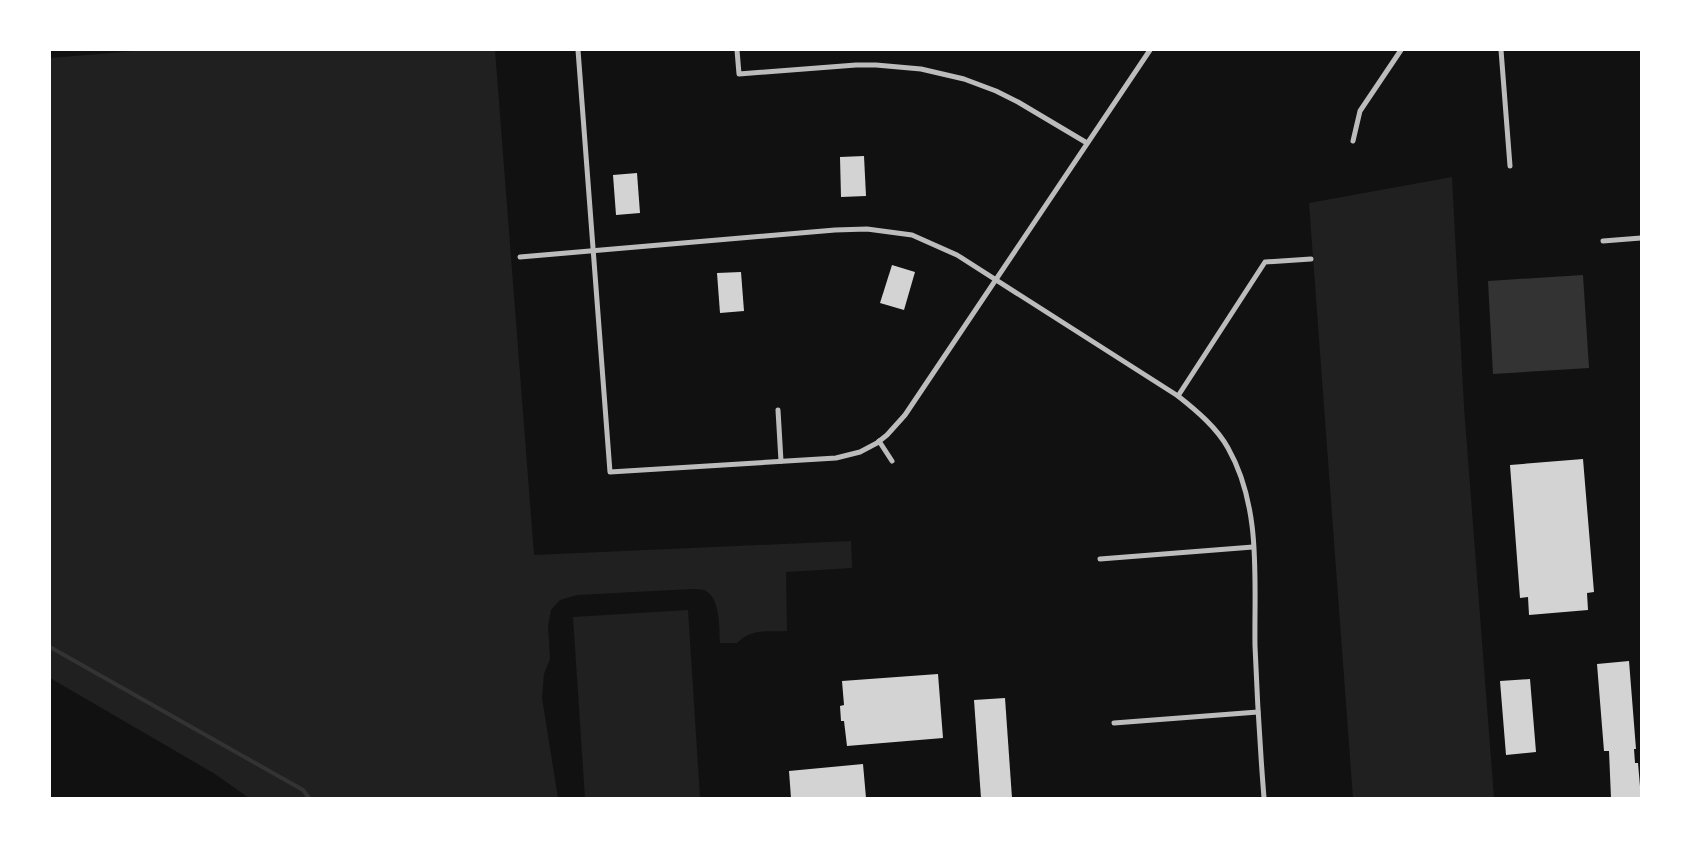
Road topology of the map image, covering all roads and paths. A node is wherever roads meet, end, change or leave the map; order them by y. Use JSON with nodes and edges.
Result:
{"nodes":[{"id":1,"x":578,"y":50,"type":"edge"},
{"id":2,"x":737,"y":50,"type":"edge"},
{"id":3,"x":1150,"y":50,"type":"edge"},
{"id":4,"x":1401,"y":50,"type":"edge"},
{"id":5,"x":1501,"y":50,"type":"edge"},
{"id":6,"x":1352,"y":141,"type":"dead end"},
{"id":7,"x":1087,"y":143,"type":"junction"},
{"id":8,"x":1510,"y":166,"type":"dead end"},
{"id":9,"x":1641,"y":238,"type":"edge"},
{"id":10,"x":1603,"y":241,"type":"dead end"},
{"id":11,"x":593,"y":251,"type":"junction"},
{"id":12,"x":520,"y":258,"type":"dead end"},
{"id":13,"x":1311,"y":259,"type":"dead end"},
{"id":14,"x":996,"y":281,"type":"junction"},
{"id":15,"x":1178,"y":396,"type":"junction"},
{"id":16,"x":778,"y":410,"type":"dead end"},
{"id":17,"x":879,"y":441,"type":"junction"},
{"id":18,"x":782,"y":461,"type":"junction"},
{"id":19,"x":892,"y":461,"type":"dead end"},
{"id":20,"x":1254,"y":547,"type":"junction"},
{"id":21,"x":1100,"y":559,"type":"dead end"},
{"id":22,"x":1258,"y":712,"type":"junction"},
{"id":23,"x":1114,"y":723,"type":"dead end"},
{"id":24,"x":1264,"y":798,"type":"edge"}],
"edges":[{"from":1,"to":11,"type":"street"},
{"from":2,"to":7,"type":"street"},
{"from":3,"to":7,"type":"street"},
{"from":4,"to":6,"type":"street"},
{"from":5,"to":8,"type":"street"},
{"from":7,"to":14,"type":"street"},
{"from":9,"to":10,"type":"street"},
{"from":11,"to":12,"type":"street"},
{"from":11,"to":14,"type":"street"},
{"from":11,"to":18,"type":"street"},
{"from":13,"to":15,"type":"street"},
{"from":14,"to":15,"type":"street"},
{"from":14,"to":17,"type":"street"},
{"from":15,"to":20,"type":"street"},
{"from":16,"to":18,"type":"street"},
{"from":17,"to":18,"type":"street"},
{"from":17,"to":19,"type":"street"},
{"from":20,"to":21,"type":"street"},
{"from":20,"to":22,"type":"street"},
{"from":22,"to":23,"type":"street"},
{"from":22,"to":24,"type":"street"}]}
